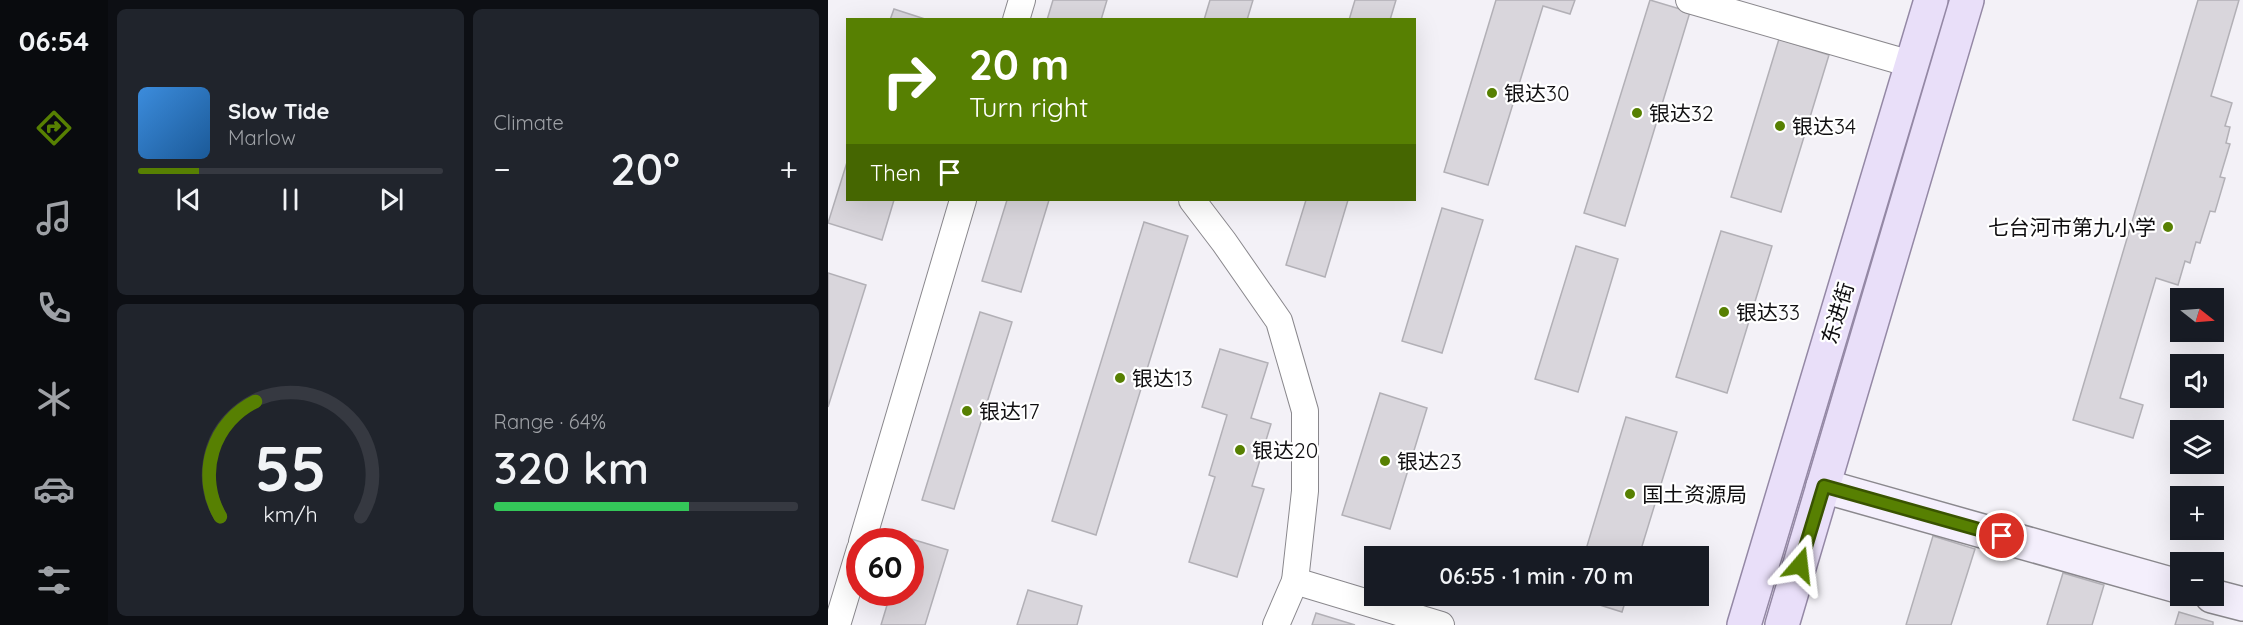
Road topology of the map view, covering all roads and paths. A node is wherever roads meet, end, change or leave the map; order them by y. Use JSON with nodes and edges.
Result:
{"nodes":[{"id":1,"x":1022,"y":0,"type":"edge"},
{"id":2,"x":1689,"y":0,"type":"edge"},
{"id":3,"x":1930,"y":0,"type":"edge"},
{"id":4,"x":1967,"y":0,"type":"edge"},
{"id":5,"x":1017,"y":18,"type":"edge"},
{"id":6,"x":1911,"y":64,"type":"junction"},
{"id":7,"x":963,"y":201,"type":"edge"},
{"id":8,"x":1192,"y":201,"type":"edge"},
{"id":9,"x":1824,"y":486,"type":"junction"},
{"id":10,"x":866,"y":528,"type":"edge"},
{"id":11,"x":1295,"y":581,"type":"junction"},
{"id":12,"x":2170,"y":584,"type":"edge"},
{"id":13,"x":846,"y":595,"type":"edge"},
{"id":14,"x":2224,"y":599,"type":"edge"},
{"id":15,"x":2243,"y":604,"type":"edge"},
{"id":16,"x":837,"y":625,"type":"edge"},
{"id":17,"x":1276,"y":625,"type":"edge"},
{"id":18,"x":1441,"y":625,"type":"edge"},
{"id":19,"x":1744,"y":625,"type":"edge"},
{"id":20,"x":1782,"y":625,"type":"edge"}],
"edges":[{"from":1,"to":5,"type":"street"},
{"from":2,"to":6,"type":"street"},
{"from":3,"to":6,"type":"main road","name":"东进街"},
{"from":4,"to":9,"type":"main road","name":"东进街"},
{"from":6,"to":19,"type":"main road","name":"东进街"},
{"from":7,"to":10,"type":"street"},
{"from":8,"to":11,"type":"street"},
{"from":9,"to":12,"type":"street"},
{"from":9,"to":20,"type":"main road","name":"东进街"},
{"from":11,"to":17,"type":"street"},
{"from":11,"to":18,"type":"street"},
{"from":13,"to":16,"type":"street"},
{"from":14,"to":15,"type":"street"}]}
